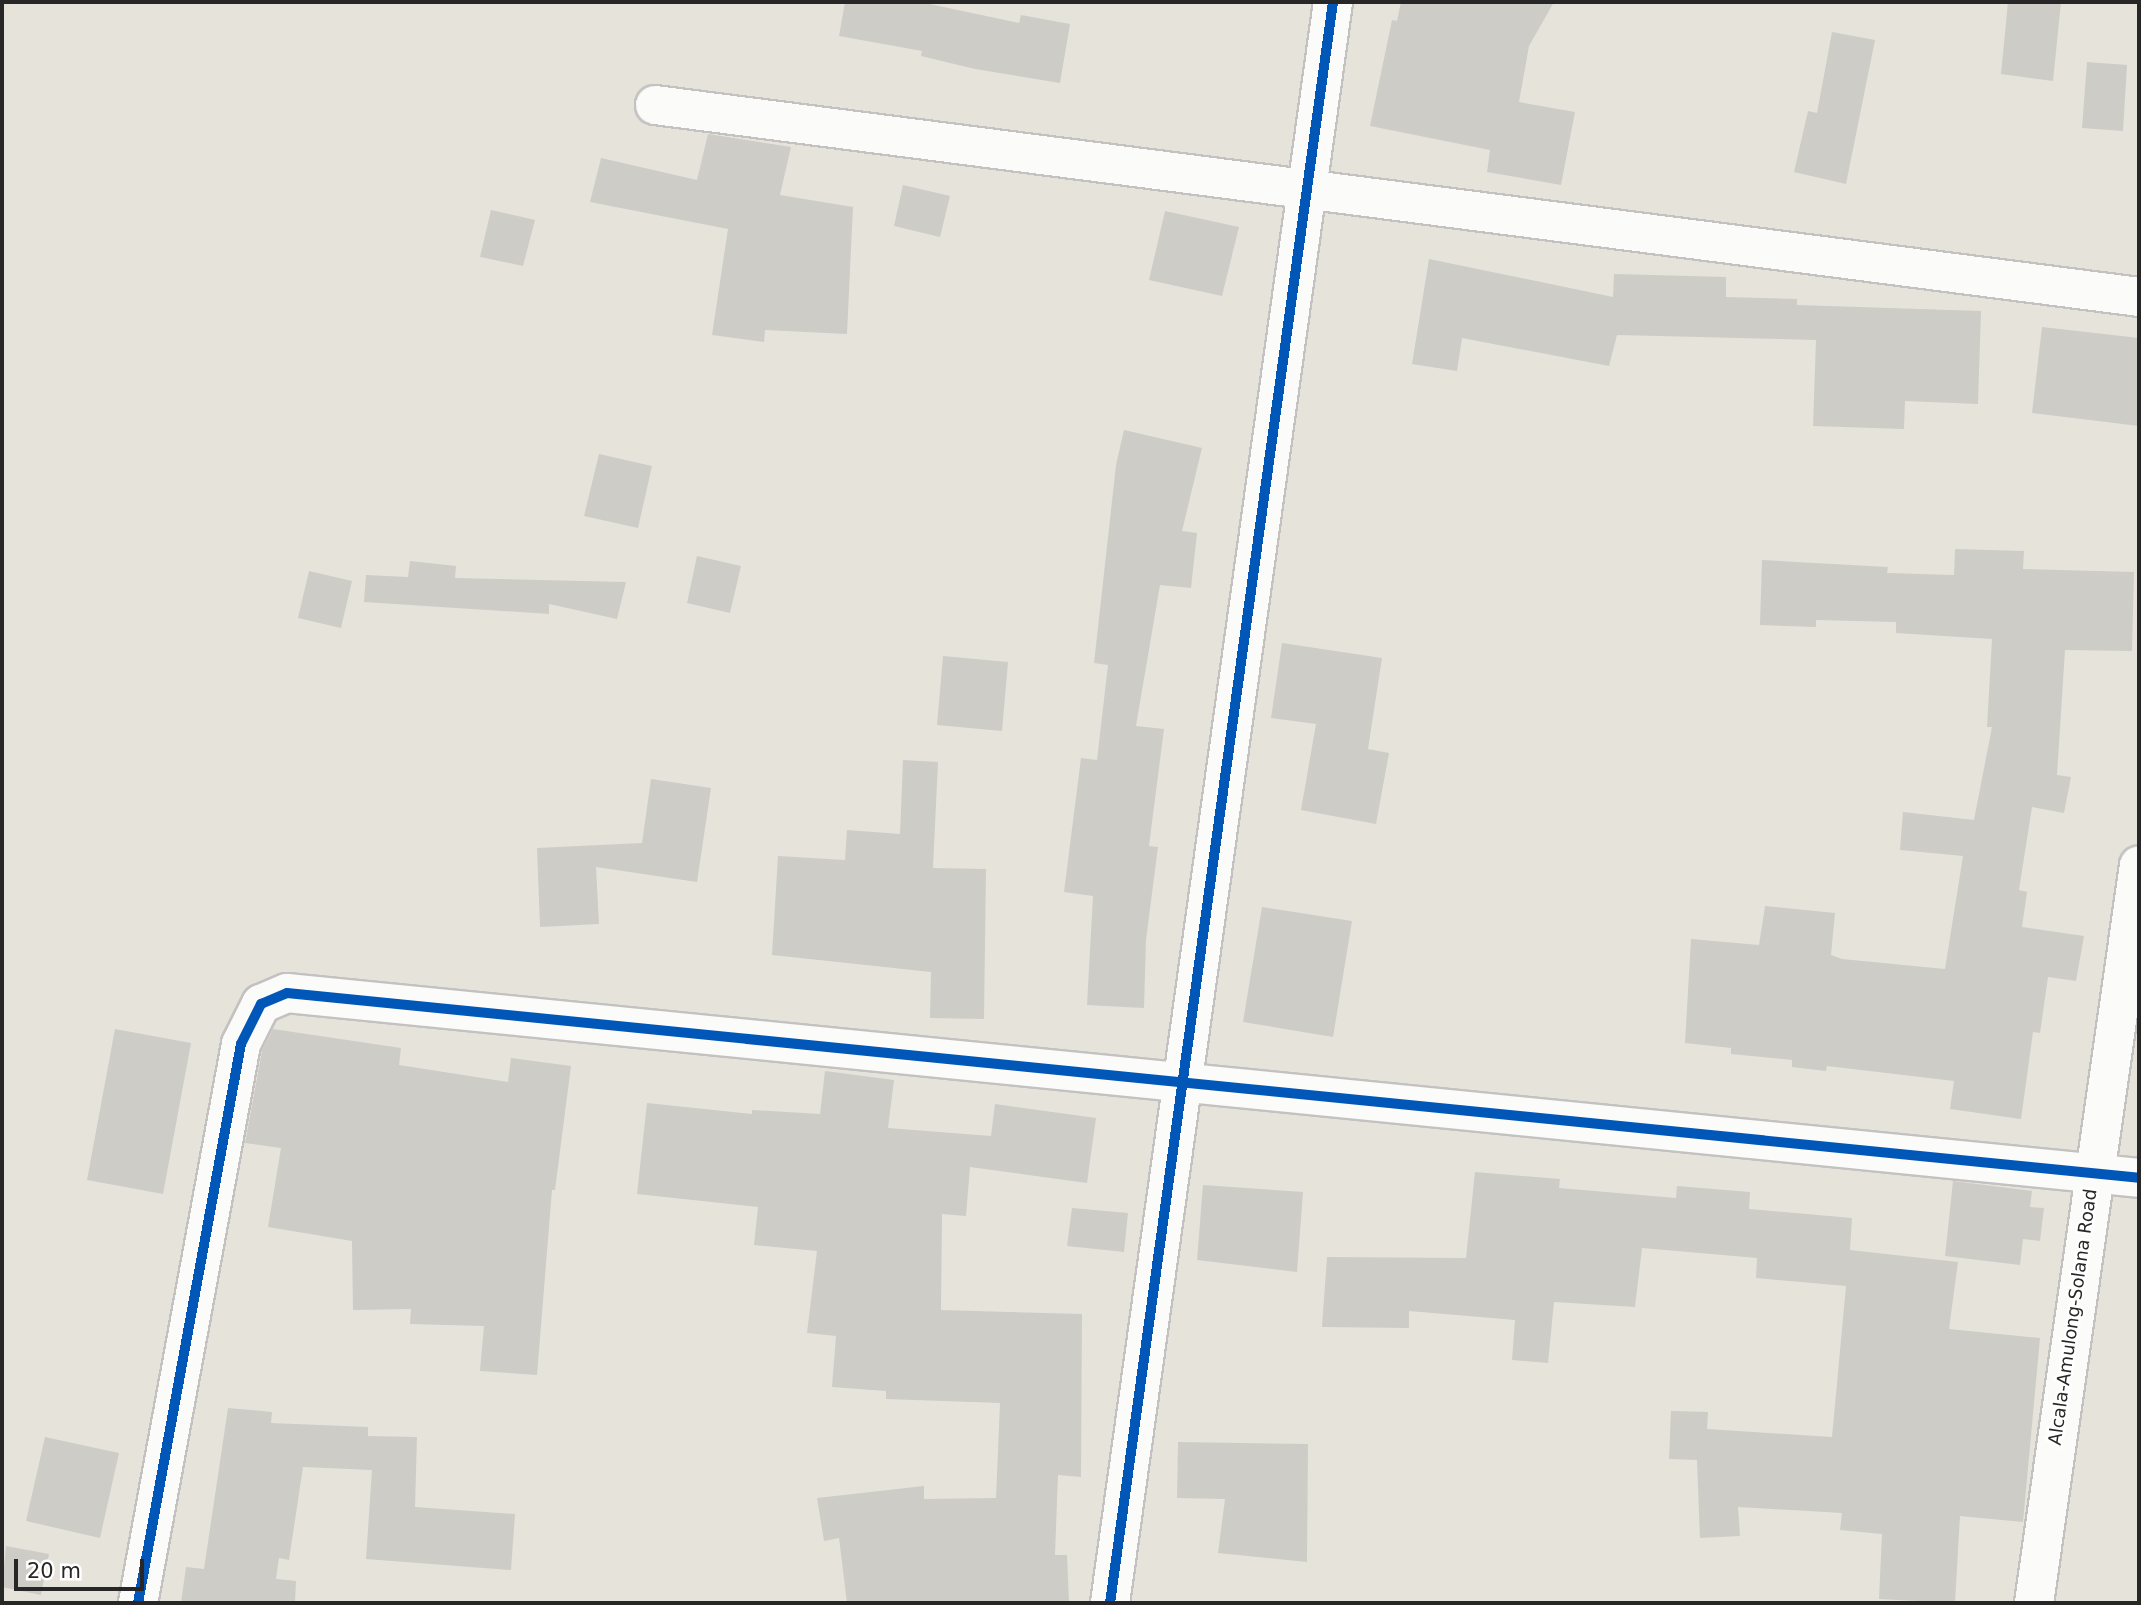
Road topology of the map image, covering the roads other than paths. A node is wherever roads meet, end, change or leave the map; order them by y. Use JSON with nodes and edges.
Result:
{"nodes":[{"id":1,"x":1334,"y":2,"type":"edge"},
{"id":2,"x":655,"y":105,"type":"dead end"},
{"id":3,"x":1309,"y":189,"type":"junction"},
{"id":4,"x":2139,"y":297,"type":"edge"},
{"id":5,"x":2139,"y":866,"type":"edge"},
{"id":6,"x":1181,"y":1080,"type":"junction"},
{"id":7,"x":2093,"y":1172,"type":"junction"},
{"id":8,"x":2139,"y":1178,"type":"edge"},
{"id":9,"x":138,"y":1603,"type":"edge"},
{"id":10,"x":1110,"y":1603,"type":"edge"},
{"id":11,"x":2034,"y":1603,"type":"edge"}],
"edges":[{"from":1,"to":3,"type":"street"},
{"from":2,"to":3,"type":"street"},
{"from":3,"to":4,"type":"street"},
{"from":3,"to":6,"type":"street"},
{"from":5,"to":7,"type":"street","name":"Alcala-Amulong-Solana Road"},
{"from":6,"to":7,"type":"street"},
{"from":6,"to":9,"type":"street"},
{"from":6,"to":10,"type":"street"},
{"from":7,"to":8,"type":"street"},
{"from":7,"to":11,"type":"street","name":"Alcala-Amulong-Solana Road"}]}
